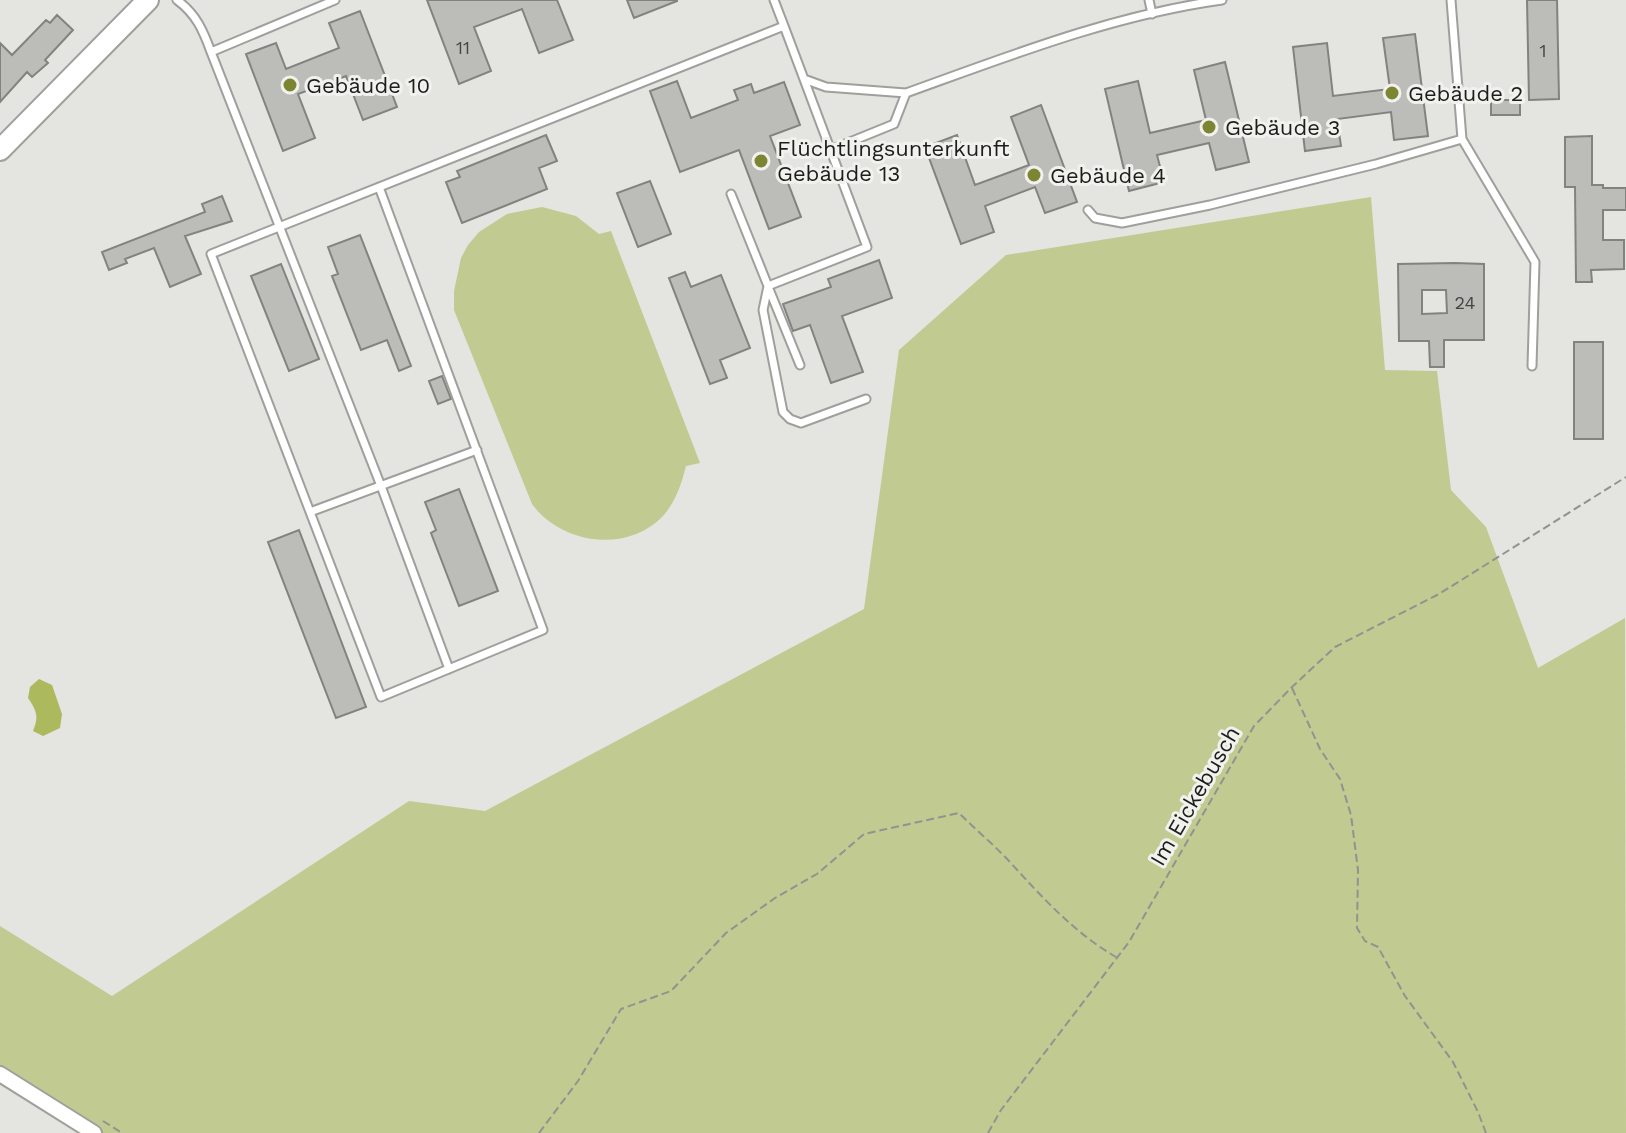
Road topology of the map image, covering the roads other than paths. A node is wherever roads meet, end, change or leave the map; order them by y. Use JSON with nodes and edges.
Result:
{"nodes":[{"id":1,"x":148,"y":0,"type":"edge"},
{"id":2,"x":177,"y":0,"type":"edge"},
{"id":3,"x":335,"y":0,"type":"edge"},
{"id":4,"x":774,"y":0,"type":"edge"},
{"id":5,"x":1149,"y":0,"type":"edge"},
{"id":6,"x":1222,"y":0,"type":"edge"},
{"id":7,"x":1451,"y":0,"type":"edge"},
{"id":8,"x":1152,"y":14,"type":"junction"},
{"id":9,"x":784,"y":26,"type":"junction"},
{"id":10,"x":211,"y":52,"type":"junction"},
{"id":11,"x":804,"y":79,"type":"junction"},
{"id":12,"x":906,"y":93,"type":"junction"},
{"id":13,"x":1462,"y":139,"type":"junction"},
{"id":14,"x":0,"y":150,"type":"edge"},
{"id":15,"x":830,"y":150,"type":"junction"},
{"id":16,"x":379,"y":187,"type":"junction"},
{"id":17,"x":731,"y":194,"type":"dead end"},
{"id":18,"x":1088,"y":210,"type":"dead end"},
{"id":19,"x":279,"y":227,"type":"junction"},
{"id":20,"x":768,"y":286,"type":"junction"},
{"id":21,"x":800,"y":365,"type":"dead end"},
{"id":22,"x":1532,"y":366,"type":"dead end"},
{"id":23,"x":866,"y":399,"type":"dead end"},
{"id":24,"x":477,"y":450,"type":"junction"},
{"id":25,"x":381,"y":486,"type":"junction"},
{"id":26,"x":310,"y":512,"type":"junction"},
{"id":27,"x":449,"y":669,"type":"junction"},
{"id":28,"x":0,"y":1074,"type":"edge"},
{"id":29,"x":94,"y":1133,"type":"edge"}],
"edges":[{"from":1,"to":14,"type":"street"},
{"from":2,"to":10,"type":"lane"},
{"from":3,"to":10,"type":"lane"},
{"from":4,"to":9,"type":"lane"},
{"from":5,"to":8,"type":"lane"},
{"from":6,"to":8,"type":"lane"},
{"from":7,"to":13,"type":"lane"},
{"from":8,"to":12,"type":"lane"},
{"from":9,"to":11,"type":"lane"},
{"from":9,"to":16,"type":"lane"},
{"from":10,"to":19,"type":"lane"},
{"from":11,"to":12,"type":"lane"},
{"from":11,"to":15,"type":"lane"},
{"from":12,"to":15,"type":"lane"},
{"from":13,"to":18,"type":"lane"},
{"from":13,"to":22,"type":"lane"},
{"from":15,"to":20,"type":"lane"},
{"from":16,"to":19,"type":"lane"},
{"from":16,"to":24,"type":"lane"},
{"from":17,"to":20,"type":"lane"},
{"from":19,"to":25,"type":"lane"},
{"from":19,"to":26,"type":"lane"},
{"from":20,"to":21,"type":"lane"},
{"from":20,"to":23,"type":"lane"},
{"from":24,"to":25,"type":"lane"},
{"from":24,"to":27,"type":"lane"},
{"from":25,"to":26,"type":"lane"},
{"from":25,"to":27,"type":"lane"},
{"from":26,"to":27,"type":"lane"},
{"from":28,"to":29,"type":"street"}]}
